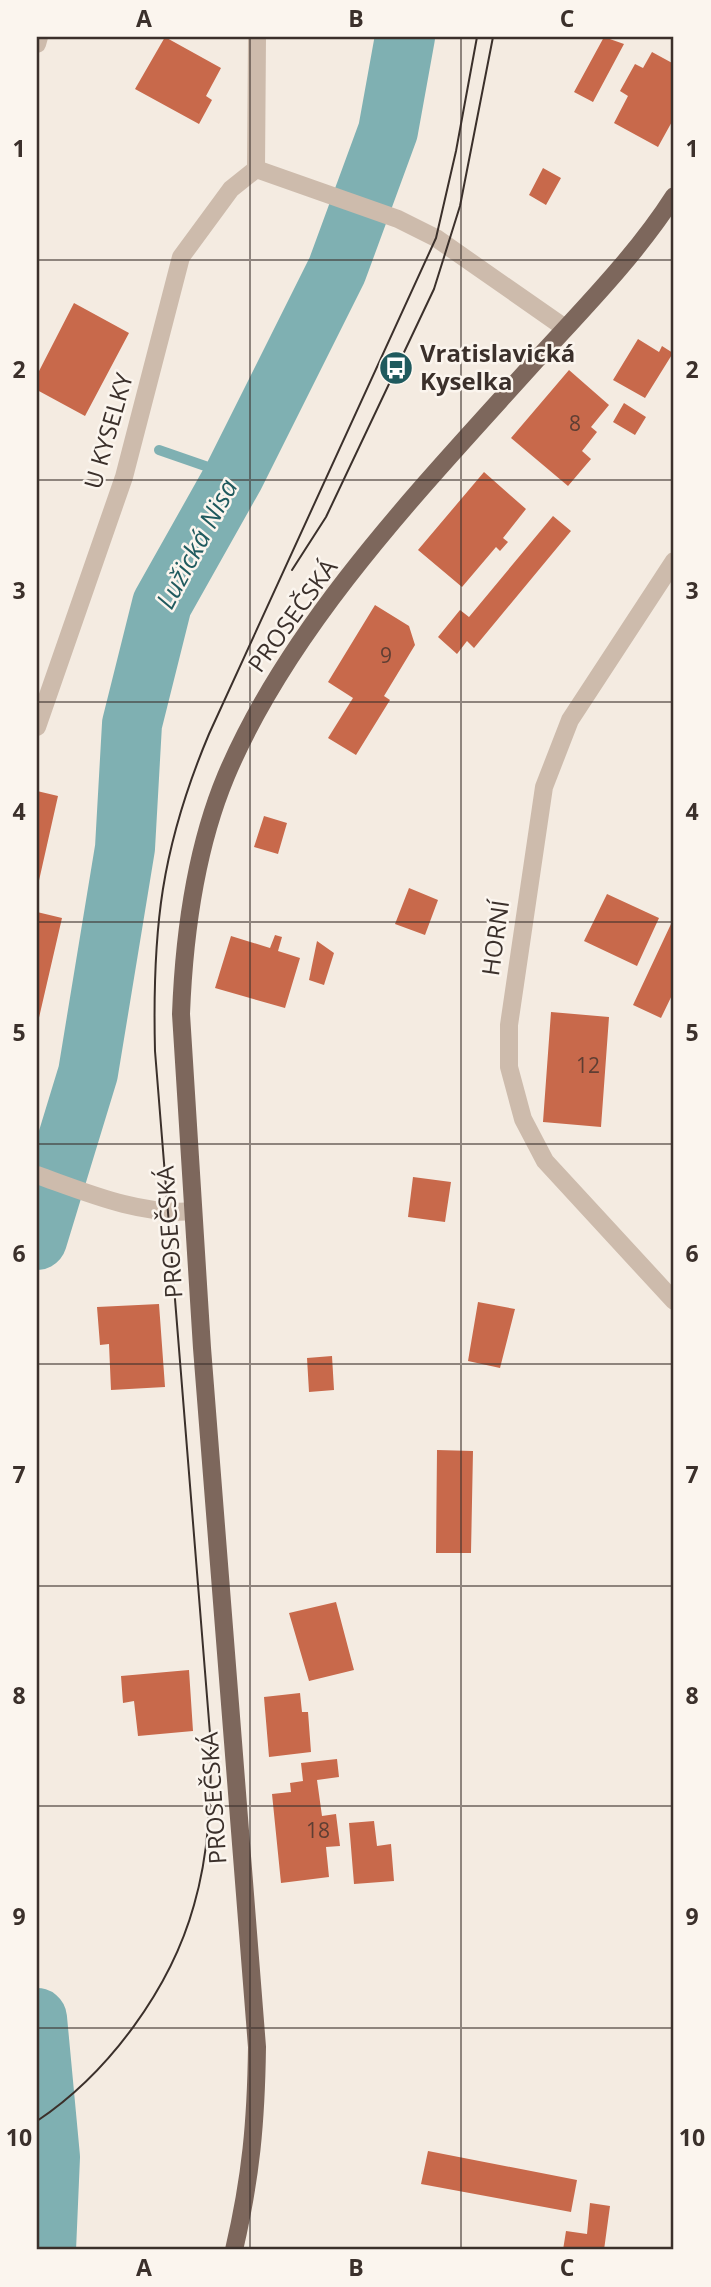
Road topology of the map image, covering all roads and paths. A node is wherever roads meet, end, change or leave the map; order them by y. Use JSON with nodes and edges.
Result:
{"nodes":[{"id":1,"x":39,"y":37,"type":"edge"},
{"id":2,"x":257,"y":37,"type":"edge"},
{"id":3,"x":37,"y":44,"type":"edge"},
{"id":4,"x":256,"y":169,"type":"junction"},
{"id":5,"x":674,"y":196,"type":"edge"},
{"id":6,"x":565,"y":328,"type":"junction"},
{"id":7,"x":674,"y":561,"type":"edge"},
{"id":8,"x":37,"y":727,"type":"edge"},
{"id":9,"x":37,"y":1175,"type":"edge"},
{"id":10,"x":193,"y":1211,"type":"junction"},
{"id":11,"x":674,"y":1301,"type":"edge"},
{"id":12,"x":234,"y":2250,"type":"edge"}],
"edges":[{"from":1,"to":3,"type":"street"},
{"from":2,"to":4,"type":"street"},
{"from":4,"to":6,"type":"street"},
{"from":4,"to":8,"type":"street","name":"U KYSELKY"},
{"from":5,"to":6,"type":"main road","name":"PROSEČSKÁ"},
{"from":6,"to":10,"type":"main road","name":"PROSEČSKÁ"},
{"from":7,"to":11,"type":"street","name":"HORNÍ"},
{"from":9,"to":10,"type":"street"},
{"from":10,"to":12,"type":"main road","name":"PROSEČSKÁ"}]}
